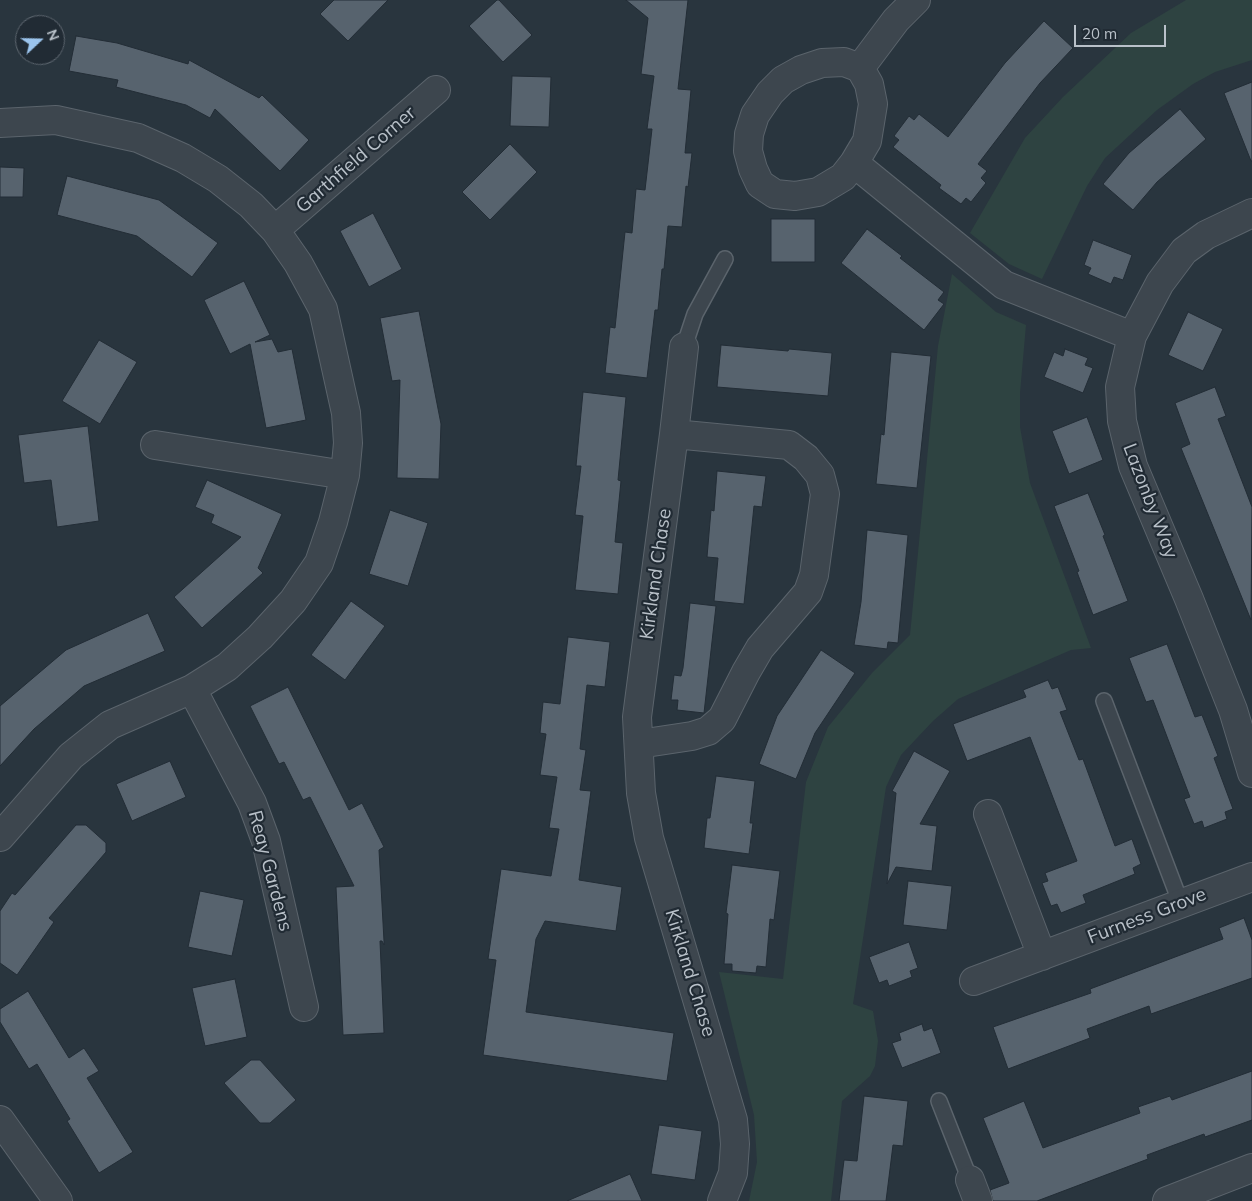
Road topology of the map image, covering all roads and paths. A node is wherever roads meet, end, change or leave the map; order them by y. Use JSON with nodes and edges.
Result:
{"nodes":[{"id":1,"x":916,"y":0,"type":"edge"},
{"id":2,"x":860,"y":68,"type":"junction"},
{"id":3,"x":436,"y":90,"type":"dead end"},
{"id":4,"x":0,"y":123,"type":"edge"},
{"id":5,"x":854,"y":163,"type":"junction"},
{"id":6,"x":1252,"y":213,"type":"edge"},
{"id":7,"x":275,"y":230,"type":"junction"},
{"id":8,"x":725,"y":259,"type":"dead end"},
{"id":9,"x":1132,"y":336,"type":"junction"},
{"id":10,"x":684,"y":347,"type":"joint"},
{"id":11,"x":674,"y":434,"type":"junction"},
{"id":12,"x":156,"y":445,"type":"dead end"},
{"id":13,"x":345,"y":475,"type":"junction"},
{"id":14,"x":192,"y":689,"type":"junction"},
{"id":15,"x":1104,"y":701,"type":"dead end"},
{"id":16,"x":639,"y":744,"type":"junction"},
{"id":17,"x":1252,"y":773,"type":"edge"},
{"id":18,"x":988,"y":814,"type":"dead end"},
{"id":19,"x":0,"y":837,"type":"edge"},
{"id":20,"x":1252,"y":877,"type":"edge"},
{"id":21,"x":1181,"y":904,"type":"junction"},
{"id":22,"x":1042,"y":956,"type":"junction"},
{"id":23,"x":974,"y":981,"type":"dead end"},
{"id":24,"x":304,"y":1007,"type":"dead end"},
{"id":25,"x":939,"y":1101,"type":"dead end"},
{"id":26,"x":0,"y":1120,"type":"edge"},
{"id":27,"x":1252,"y":1168,"type":"edge"},
{"id":28,"x":974,"y":1190,"type":"edge"},
{"id":29,"x":58,"y":1201,"type":"edge"},
{"id":30,"x":722,"y":1201,"type":"edge"},
{"id":31,"x":1168,"y":1201,"type":"edge"}],
"edges":[{"from":1,"to":2,"type":"street"},
{"from":2,"to":5,"type":"street"},
{"from":2,"to":5,"type":"street"},
{"from":3,"to":7,"type":"street","name":"Garthfield Corner"},
{"from":4,"to":7,"type":"street"},
{"from":5,"to":9,"type":"street"},
{"from":6,"to":9,"type":"street","name":"Lazonby Way"},
{"from":7,"to":13,"type":"street"},
{"from":8,"to":10,"type":"lane","name":"Kirkland Chase"},
{"from":9,"to":17,"type":"street","name":"Lazonby Way"},
{"from":10,"to":11,"type":"street","name":"Kirkland Chase"},
{"from":11,"to":16,"type":"street","name":"Kirkland Chase"},
{"from":11,"to":16,"type":"street"},
{"from":12,"to":13,"type":"street"},
{"from":13,"to":14,"type":"street"},
{"from":14,"to":19,"type":"street"},
{"from":14,"to":24,"type":"street","name":"Reay Gardens"},
{"from":15,"to":21,"type":"lane"},
{"from":16,"to":30,"type":"street","name":"Kirkland Chase"},
{"from":18,"to":22,"type":"street"},
{"from":20,"to":21,"type":"street","name":"Furness Grove"},
{"from":21,"to":22,"type":"street","name":"Furness Grove"},
{"from":22,"to":23,"type":"street","name":"Furness Grove"},
{"from":25,"to":28,"type":"lane"},
{"from":26,"to":29,"type":"street"},
{"from":27,"to":31,"type":"street"}]}
